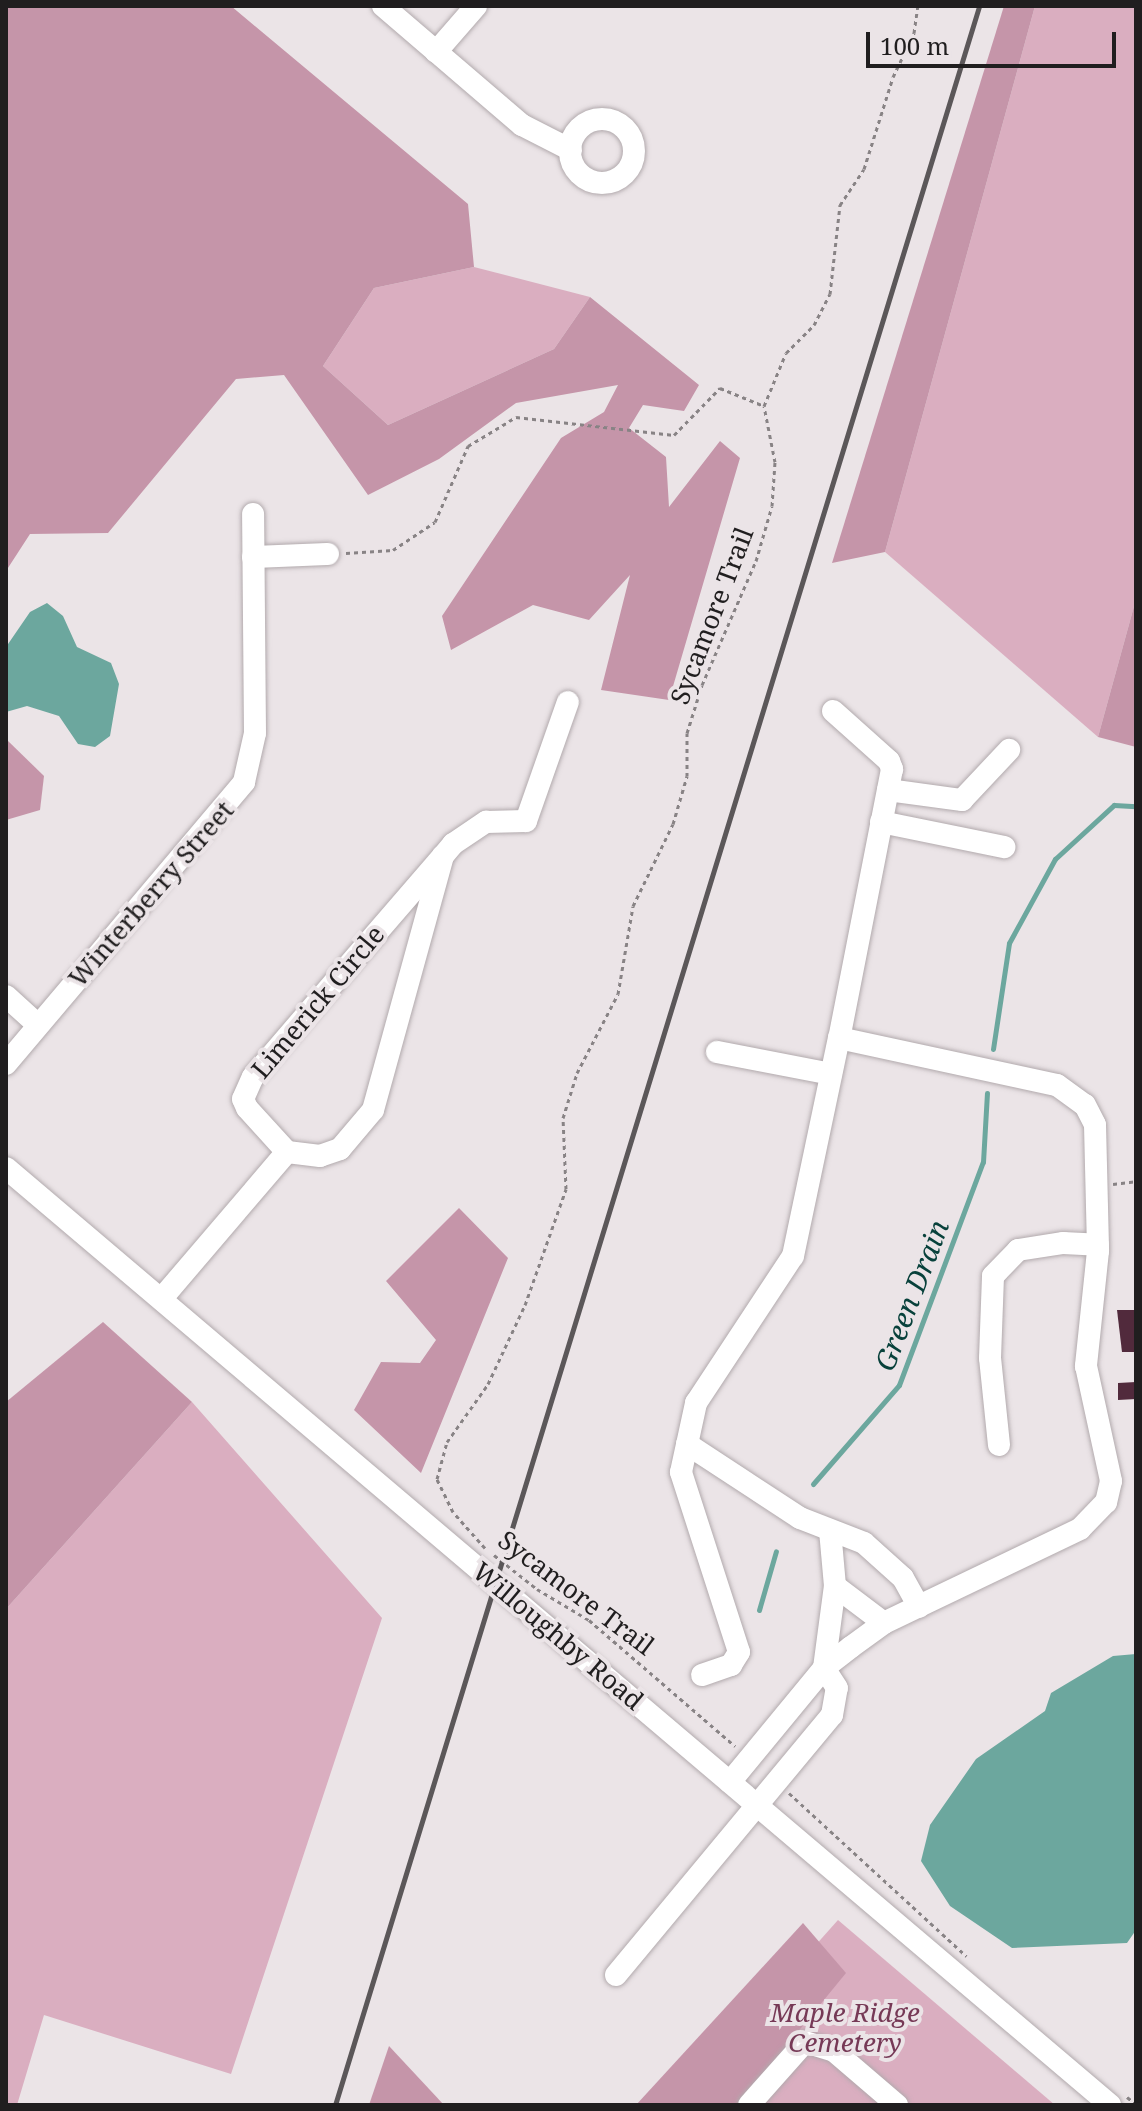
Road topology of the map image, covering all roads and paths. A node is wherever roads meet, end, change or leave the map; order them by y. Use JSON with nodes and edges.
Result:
{"nodes":[{"id":1,"x":383,"y":6,"type":"edge"},
{"id":2,"x":476,"y":6,"type":"edge"},
{"id":3,"x":918,"y":6,"type":"edge"},
{"id":4,"x":436,"y":52,"type":"junction"},
{"id":5,"x":571,"y":150,"type":"dead end"},
{"id":6,"x":764,"y":406,"type":"junction"},
{"id":7,"x":253,"y":514,"type":"dead end"},
{"id":8,"x":328,"y":554,"type":"joint"},
{"id":9,"x":253,"y":557,"type":"junction"},
{"id":10,"x":568,"y":702,"type":"dead end"},
{"id":11,"x":833,"y":711,"type":"dead end"},
{"id":12,"x":1009,"y":750,"type":"dead end"},
{"id":13,"x":888,"y":790,"type":"junction"},
{"id":14,"x":881,"y":822,"type":"junction"},
{"id":15,"x":1004,"y":847,"type":"dead end"},
{"id":16,"x":443,"y":856,"type":"junction"},
{"id":17,"x":6,"y":996,"type":"edge"},
{"id":18,"x":38,"y":1025,"type":"junction"},
{"id":19,"x":839,"y":1038,"type":"junction"},
{"id":20,"x":717,"y":1052,"type":"dead end"},
{"id":21,"x":6,"y":1064,"type":"edge"},
{"id":22,"x":831,"y":1074,"type":"junction"},
{"id":23,"x":287,"y":1152,"type":"junction"},
{"id":24,"x":6,"y":1168,"type":"edge"},
{"id":25,"x":1098,"y":1245,"type":"junction"},
{"id":26,"x":163,"y":1297,"type":"junction"},
{"id":27,"x":687,"y":1444,"type":"junction"},
{"id":28,"x":999,"y":1445,"type":"dead end"},
{"id":29,"x":830,"y":1530,"type":"junction"},
{"id":30,"x":835,"y":1586,"type":"junction"},
{"id":31,"x":919,"y":1607,"type":"junction"},
{"id":32,"x":884,"y":1623,"type":"junction"},
{"id":33,"x":824,"y":1668,"type":"junction"},
{"id":34,"x":702,"y":1675,"type":"dead end"},
{"id":35,"x":783,"y":1718,"type":"junction"},
{"id":36,"x":810,"y":1742,"type":"junction"},
{"id":37,"x":750,"y":1758,"type":"junction"},
{"id":38,"x":730,"y":1782,"type":"junction"},
{"id":39,"x":777,"y":1782,"type":"junction"},
{"id":40,"x":757,"y":1806,"type":"junction"},
{"id":41,"x":969,"y":1960,"type":"dead end"},
{"id":42,"x":616,"y":1975,"type":"dead end"},
{"id":43,"x":1117,"y":2100,"type":"edge"},
{"id":44,"x":1136,"y":2104,"type":"edge"},
{"id":45,"x":749,"y":2105,"type":"edge"},
{"id":46,"x":897,"y":2105,"type":"edge"}],
"edges":[{"from":1,"to":4,"type":"street"},
{"from":2,"to":4,"type":"street"},
{"from":3,"to":6,"type":"path"},
{"from":4,"to":5,"type":"street"},
{"from":6,"to":8,"type":"path"},
{"from":6,"to":37,"type":"path","name":"Sycamore Trail"},
{"from":7,"to":9,"type":"street","name":"Winterberry Street"},
{"from":8,"to":9,"type":"street"},
{"from":9,"to":18,"type":"street","name":"Winterberry Street"},
{"from":10,"to":16,"type":"street","name":"Limerick Circle"},
{"from":11,"to":13,"type":"street"},
{"from":12,"to":13,"type":"street"},
{"from":13,"to":14,"type":"street"},
{"from":14,"to":15,"type":"street"},
{"from":14,"to":19,"type":"street"},
{"from":16,"to":23,"type":"street","name":"Limerick Circle"},
{"from":16,"to":23,"type":"street","name":"Limerick Circle"},
{"from":17,"to":18,"type":"street"},
{"from":18,"to":21,"type":"street","name":"Winterberry Street"},
{"from":19,"to":22,"type":"street"},
{"from":19,"to":25,"type":"street"},
{"from":20,"to":22,"type":"street"},
{"from":22,"to":27,"type":"street"},
{"from":23,"to":26,"type":"street"},
{"from":24,"to":26,"type":"street","name":"Willoughby Road"},
{"from":25,"to":28,"type":"street"},
{"from":25,"to":31,"type":"street"},
{"from":26,"to":38,"type":"street","name":"Willoughby Road"},
{"from":27,"to":29,"type":"street"},
{"from":27,"to":34,"type":"street"},
{"from":29,"to":30,"type":"street"},
{"from":29,"to":31,"type":"street"},
{"from":30,"to":32,"type":"street"},
{"from":30,"to":33,"type":"street"},
{"from":31,"to":32,"type":"street"},
{"from":32,"to":33,"type":"street"},
{"from":33,"to":35,"type":"street"},
{"from":33,"to":36,"type":"street"},
{"from":35,"to":36,"type":"street"},
{"from":35,"to":37,"type":"street"},
{"from":36,"to":39,"type":"street"},
{"from":37,"to":38,"type":"street"},
{"from":38,"to":40,"type":"street","name":"Willoughby Road"},
{"from":39,"to":40,"type":"street"},
{"from":39,"to":41,"type":"path"},
{"from":40,"to":42,"type":"street"},
{"from":40,"to":43,"type":"street","name":"Willoughby Road"},
{"from":43,"to":44,"type":"path"},
{"from":45,"to":46,"type":"street"}]}
